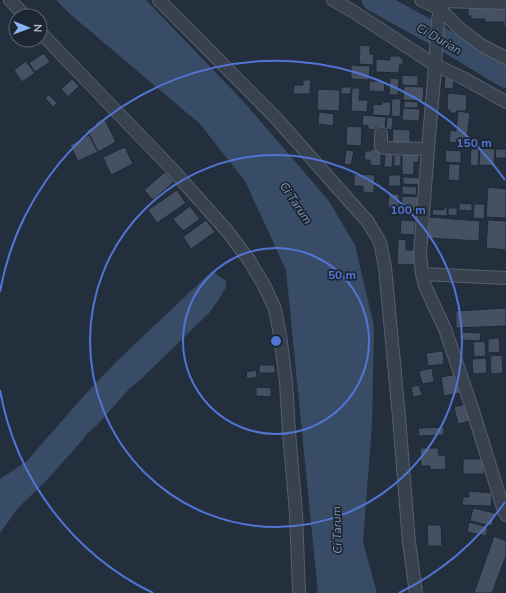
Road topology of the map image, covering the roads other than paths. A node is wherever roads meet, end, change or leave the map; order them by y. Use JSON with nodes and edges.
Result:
{"nodes":[{"id":1,"x":10,"y":0,"type":"edge"},
{"id":2,"x":159,"y":0,"type":"edge"},
{"id":3,"x":333,"y":0,"type":"edge"},
{"id":4,"x":420,"y":0,"type":"edge"},
{"id":5,"x":506,"y":3,"type":"edge"},
{"id":6,"x":18,"y":8,"type":"edge"},
{"id":7,"x":441,"y":8,"type":"edge"},
{"id":8,"x":48,"y":40,"type":"edge"},
{"id":9,"x":506,"y":58,"type":"edge"},
{"id":10,"x":436,"y":59,"type":"junction"},
{"id":11,"x":506,"y":102,"type":"edge"},
{"id":12,"x":381,"y":133,"type":"dead end"},
{"id":13,"x":428,"y":149,"type":"junction"},
{"id":14,"x":422,"y":274,"type":"junction"},
{"id":15,"x":506,"y":278,"type":"edge"},
{"id":16,"x":506,"y":515,"type":"edge"},
{"id":17,"x":299,"y":593,"type":"edge"},
{"id":18,"x":416,"y":593,"type":"edge"}],
"edges":[{"from":1,"to":6,"type":"street"},
{"from":2,"to":18,"type":"street"},
{"from":3,"to":10,"type":"street"},
{"from":4,"to":7,"type":"street"},
{"from":5,"to":7,"type":"street"},
{"from":7,"to":9,"type":"street"},
{"from":7,"to":10,"type":"street"},
{"from":8,"to":17,"type":"street"},
{"from":10,"to":11,"type":"street"},
{"from":10,"to":13,"type":"street"},
{"from":12,"to":13,"type":"street"},
{"from":13,"to":14,"type":"street"},
{"from":14,"to":15,"type":"street"},
{"from":14,"to":16,"type":"street"}]}
